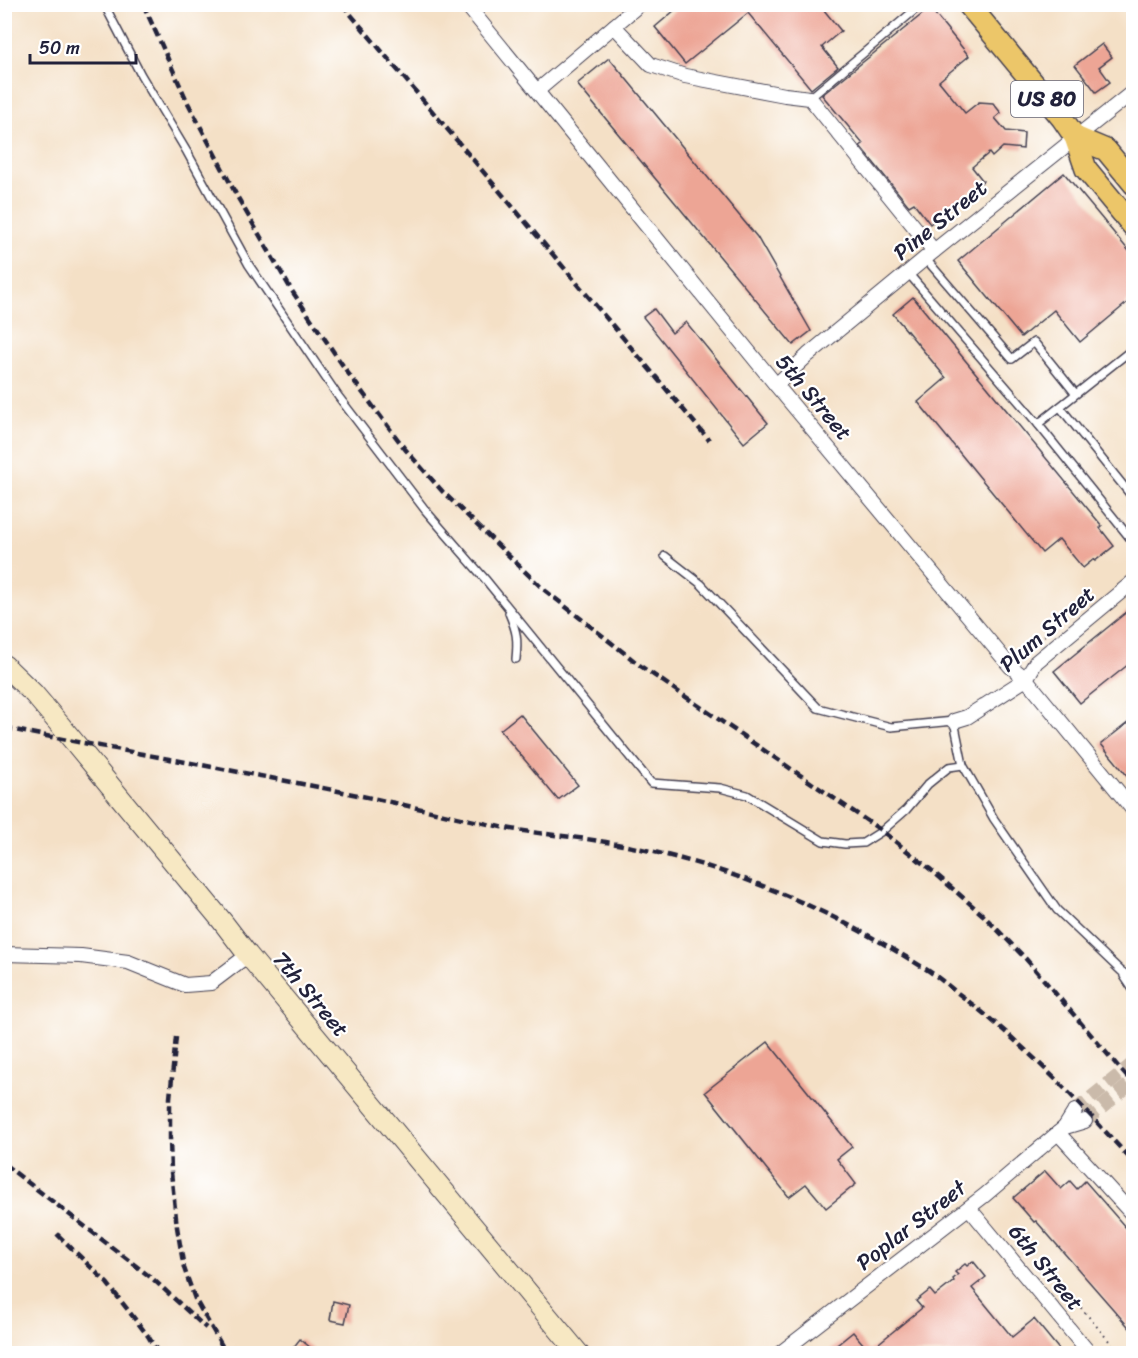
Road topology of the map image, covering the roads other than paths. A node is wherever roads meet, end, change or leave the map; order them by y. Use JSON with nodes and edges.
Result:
{"nodes":[{"id":1,"x":104,"y":4,"type":"edge"},
{"id":2,"x":466,"y":4,"type":"edge"},
{"id":3,"x":640,"y":4,"type":"edge"},
{"id":4,"x":922,"y":4,"type":"edge"},
{"id":5,"x":968,"y":4,"type":"edge"},
{"id":6,"x":614,"y":26,"type":"junction"},
{"id":7,"x":537,"y":91,"type":"junction"},
{"id":8,"x":1134,"y":91,"type":"edge"},
{"id":9,"x":810,"y":98,"type":"junction"},
{"id":10,"x":1075,"y":137,"type":"junction"},
{"id":11,"x":1134,"y":184,"type":"edge"},
{"id":12,"x":1134,"y":227,"type":"edge"},
{"id":13,"x":929,"y":255,"type":"junction"},
{"id":14,"x":908,"y":273,"type":"junction"},
{"id":15,"x":1134,"y":348,"type":"edge"},
{"id":16,"x":776,"y":385,"type":"junction"},
{"id":17,"x":1076,"y":393,"type":"junction"},
{"id":18,"x":1060,"y":407,"type":"junction"},
{"id":19,"x":1038,"y":424,"type":"junction"},
{"id":20,"x":1134,"y":499,"type":"edge"},
{"id":21,"x":1134,"y":543,"type":"edge"},
{"id":22,"x":664,"y":556,"type":"dead end"},
{"id":23,"x":1134,"y":582,"type":"edge"},
{"id":24,"x":504,"y":602,"type":"junction"},
{"id":25,"x":516,"y":659,"type":"dead end"},
{"id":26,"x":4,"y":665,"type":"edge"},
{"id":27,"x":1026,"y":679,"type":"junction"},
{"id":28,"x":954,"y":721,"type":"junction"},
{"id":29,"x":963,"y":765,"type":"junction"},
{"id":30,"x":1134,"y":811,"type":"edge"},
{"id":31,"x":4,"y":954,"type":"edge"},
{"id":32,"x":248,"y":955,"type":"junction"},
{"id":33,"x":1121,"y":971,"type":"junction"},
{"id":34,"x":1134,"y":980,"type":"edge"},
{"id":35,"x":1134,"y":991,"type":"edge"},
{"id":36,"x":1076,"y":1111,"type":"tunnel mouth"},
{"id":37,"x":1085,"y":1121,"type":"tunnel mouth"},
{"id":38,"x":1062,"y":1130,"type":"junction"},
{"id":39,"x":969,"y":1208,"type":"junction"},
{"id":40,"x":1134,"y":1216,"type":"edge"},
{"id":41,"x":579,"y":1353,"type":"edge"},
{"id":42,"x":779,"y":1353,"type":"edge"},
{"id":43,"x":1090,"y":1353,"type":"edge"}],
"edges":[{"from":1,"to":24,"type":"lane"},
{"from":2,"to":7,"type":"street","name":"5th Street"},
{"from":3,"to":6,"type":"street"},
{"from":4,"to":9,"type":"lane"},
{"from":5,"to":10,"type":"main road","number":"US 80"},
{"from":6,"to":7,"type":"street"},
{"from":6,"to":9,"type":"street"},
{"from":7,"to":16,"type":"street","name":"5th Street"},
{"from":8,"to":10,"type":"street","name":"Pine Street"},
{"from":9,"to":13,"type":"street"},
{"from":10,"to":11,"type":"main road","number":"US 80"},
{"from":10,"to":12,"type":"main road","number":"US 80"},
{"from":10,"to":13,"type":"street","name":"Pine Street"},
{"from":13,"to":14,"type":"street","name":"Pine Street"},
{"from":13,"to":17,"type":"lane"},
{"from":14,"to":16,"type":"street","name":"Pine Street"},
{"from":14,"to":19,"type":"lane"},
{"from":15,"to":17,"type":"lane"},
{"from":16,"to":27,"type":"street","name":"5th Street"},
{"from":17,"to":18,"type":"lane"},
{"from":18,"to":19,"type":"lane"},
{"from":18,"to":20,"type":"lane"},
{"from":19,"to":21,"type":"lane"},
{"from":22,"to":28,"type":"lane"},
{"from":23,"to":27,"type":"street","name":"Plum Street"},
{"from":24,"to":25,"type":"lane"},
{"from":24,"to":29,"type":"lane"},
{"from":26,"to":32,"type":"street","name":"7th Street"},
{"from":27,"to":28,"type":"street","name":"Plum Street"},
{"from":27,"to":30,"type":"street","name":"5th Street"},
{"from":28,"to":29,"type":"lane"},
{"from":29,"to":33,"type":"lane"},
{"from":31,"to":32,"type":"street"},
{"from":32,"to":41,"type":"street","name":"7th Street"},
{"from":33,"to":34,"type":"lane"},
{"from":33,"to":35,"type":"lane"},
{"from":36,"to":38,"type":"street","name":"Poplar Street"},
{"from":37,"to":38,"type":"street","name":"Poplar Street"},
{"from":38,"to":39,"type":"street","name":"Poplar Street"},
{"from":38,"to":40,"type":"street"},
{"from":39,"to":42,"type":"street","name":"Poplar Street"},
{"from":39,"to":43,"type":"street","name":"6th Street"}]}
